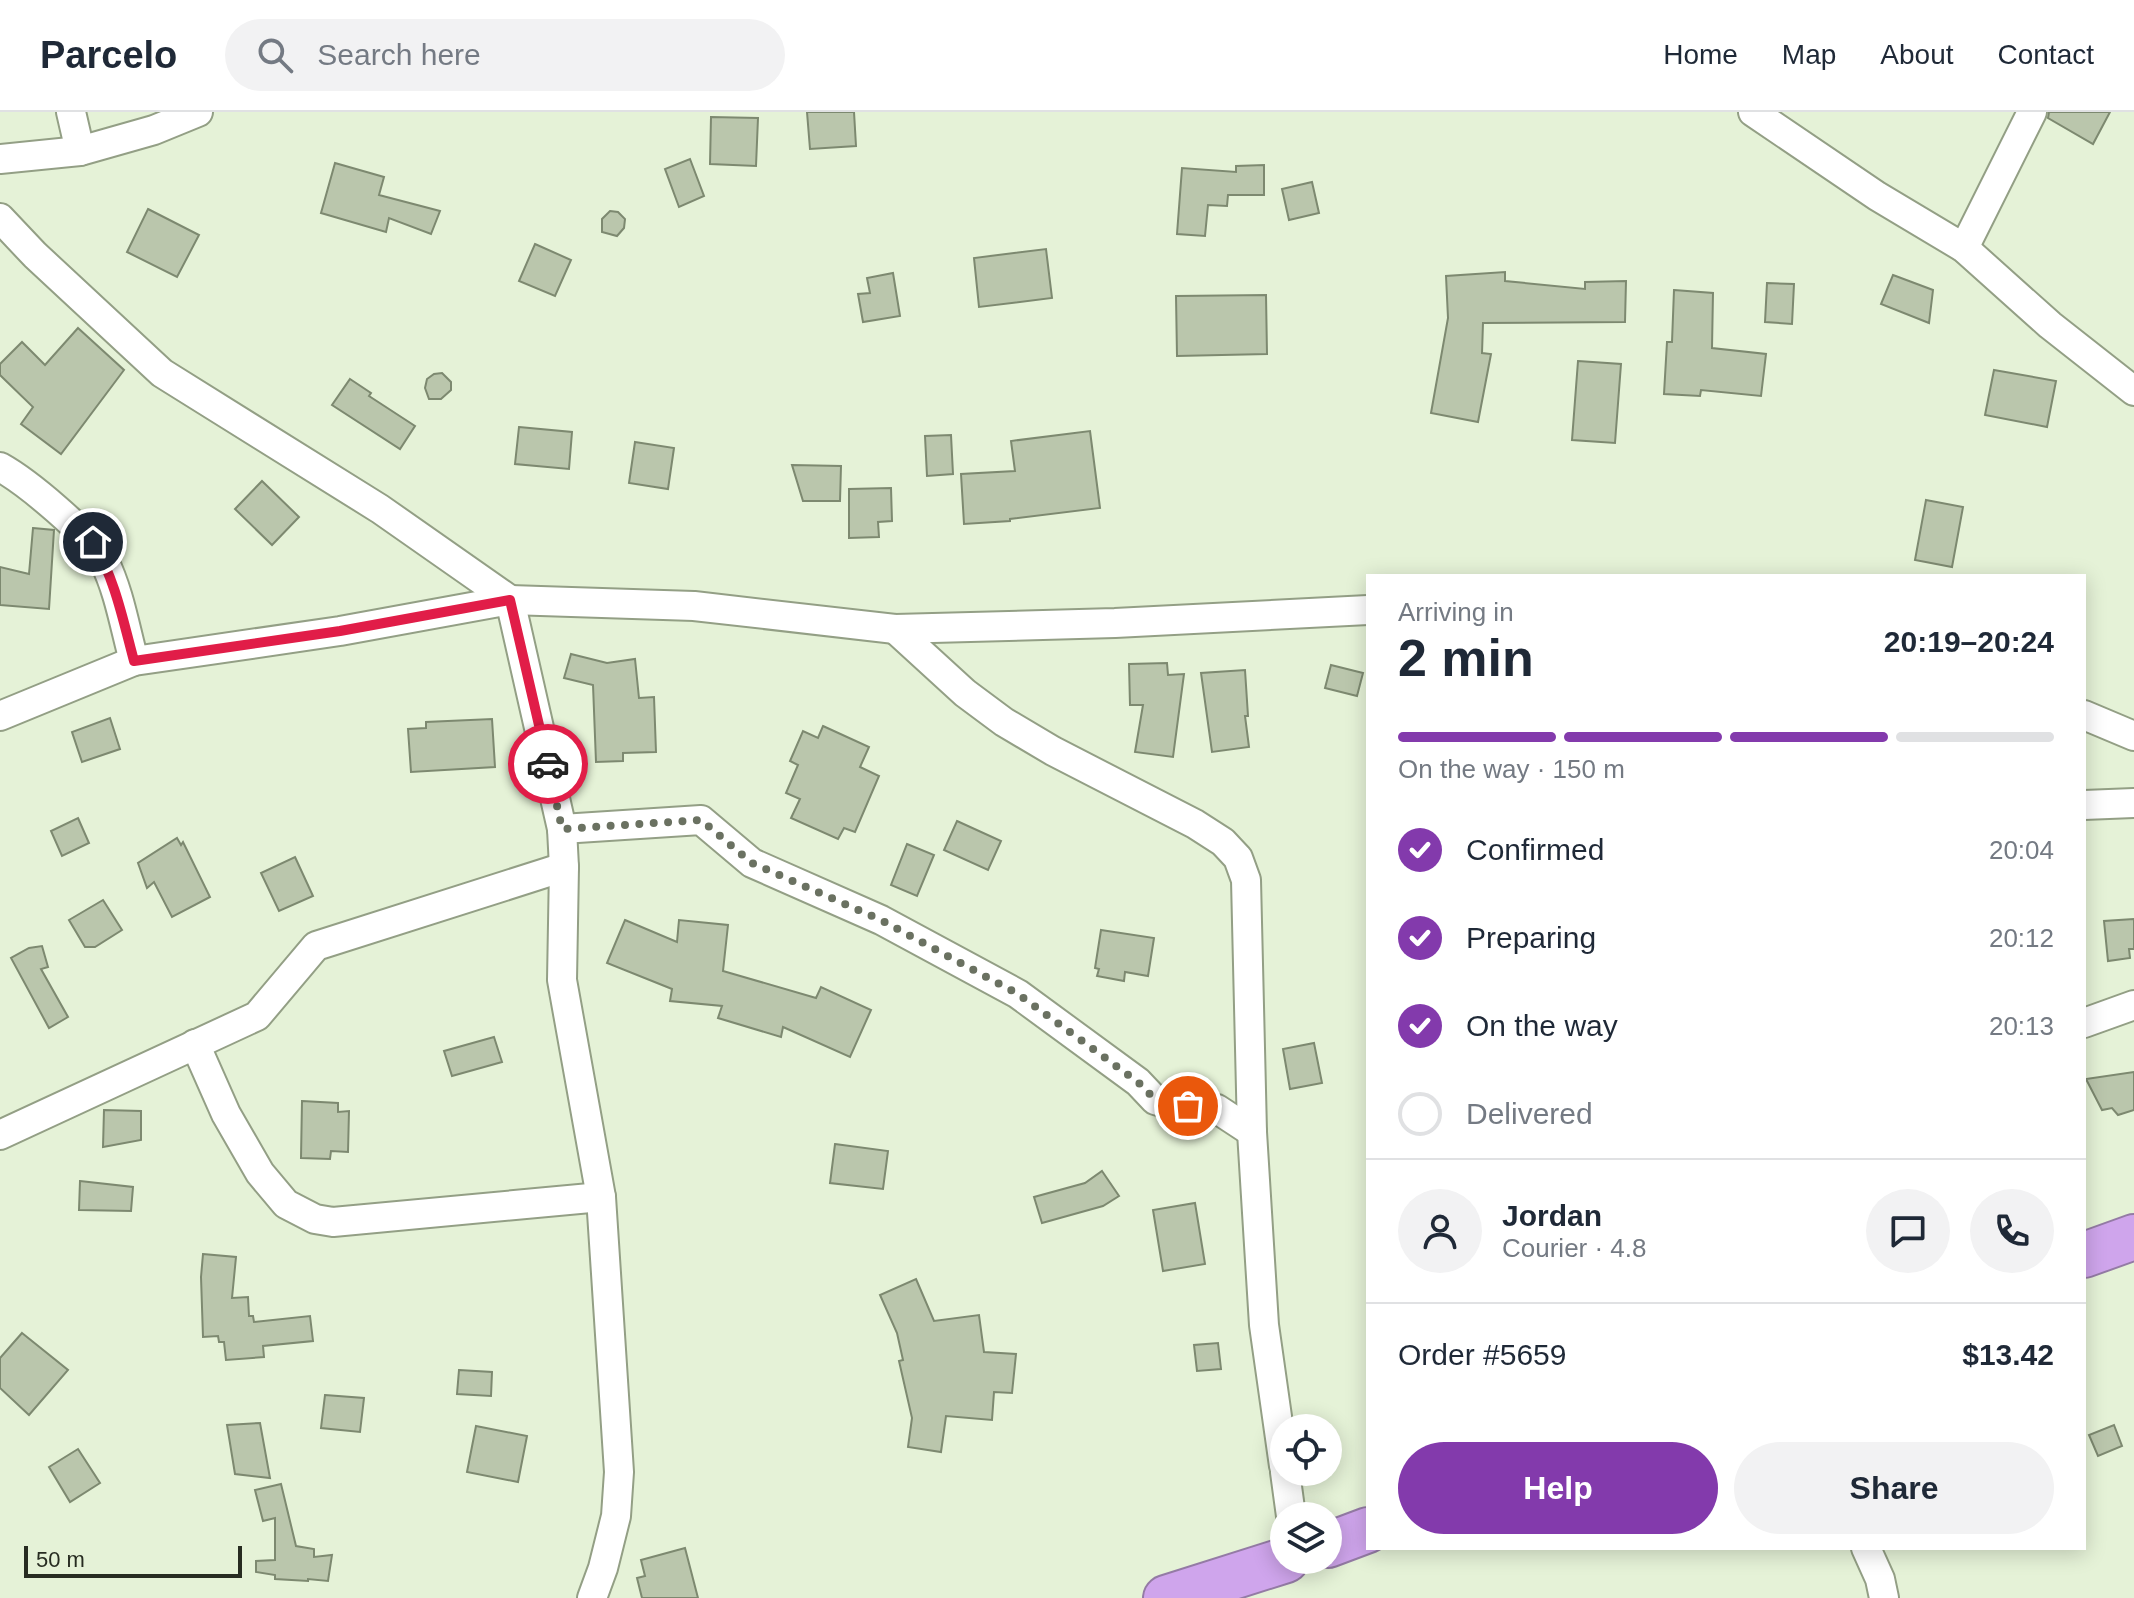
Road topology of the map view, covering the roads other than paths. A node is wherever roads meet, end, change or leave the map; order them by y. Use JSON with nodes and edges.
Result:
{"nodes":[{"id":1,"x":71,"y":112,"type":"edge"},
{"id":2,"x":198,"y":112,"type":"edge"},
{"id":3,"x":1753,"y":112,"type":"edge"},
{"id":4,"x":2032,"y":112,"type":"edge"},
{"id":5,"x":80,"y":151,"type":"junction"},
{"id":6,"x":0,"y":159,"type":"edge"},
{"id":7,"x":0,"y":218,"type":"edge"},
{"id":8,"x":1964,"y":248,"type":"junction"},
{"id":9,"x":2134,"y":391,"type":"edge"},
{"id":10,"x":0,"y":467,"type":"edge"},
{"id":11,"x":510,"y":600,"type":"junction"},
{"id":12,"x":1366,"y":610,"type":"edge"},
{"id":13,"x":895,"y":629,"type":"junction"},
{"id":14,"x":134,"y":661,"type":"junction"},
{"id":15,"x":0,"y":716,"type":"edge"},
{"id":16,"x":2086,"y":716,"type":"edge"},
{"id":17,"x":2134,"y":736,"type":"edge"},
{"id":18,"x":2134,"y":803,"type":"edge"},
{"id":19,"x":2086,"y":805,"type":"edge"},
{"id":20,"x":562,"y":829,"type":"junction"},
{"id":21,"x":564,"y":867,"type":"junction"},
{"id":22,"x":2134,"y":1005,"type":"edge"},
{"id":23,"x":2086,"y":1022,"type":"edge"},
{"id":24,"x":195,"y":1044,"type":"junction"},
{"id":25,"x":1252,"y":1132,"type":"junction"},
{"id":26,"x":0,"y":1135,"type":"edge"},
{"id":27,"x":601,"y":1197,"type":"junction"},
{"id":28,"x":2134,"y":1237,"type":"edge"},
{"id":29,"x":2086,"y":1254,"type":"edge"},
{"id":30,"x":2134,"y":1264,"type":"edge"},
{"id":31,"x":2086,"y":1281,"type":"edge"},
{"id":32,"x":1276,"y":1414,"type":"edge"},
{"id":33,"x":1366,"y":1531,"type":"edge"},
{"id":34,"x":1342,"y":1540,"type":"edge"},
{"id":35,"x":1867,"y":1550,"type":"edge"},
{"id":36,"x":1270,"y":1565,"type":"edge"},
{"id":37,"x":592,"y":1598,"type":"edge"},
{"id":38,"x":1166,"y":1598,"type":"edge"},
{"id":39,"x":1884,"y":1598,"type":"edge"}],
"edges":[{"from":1,"to":5,"type":"street"},
{"from":2,"to":5,"type":"street"},
{"from":3,"to":8,"type":"street"},
{"from":4,"to":8,"type":"street"},
{"from":5,"to":6,"type":"street"},
{"from":7,"to":11,"type":"street"},
{"from":8,"to":9,"type":"street"},
{"from":10,"to":14,"type":"street"},
{"from":11,"to":13,"type":"street"},
{"from":11,"to":14,"type":"street"},
{"from":11,"to":20,"type":"street"},
{"from":12,"to":13,"type":"street"},
{"from":13,"to":25,"type":"street"},
{"from":14,"to":15,"type":"street"},
{"from":16,"to":17,"type":"street"},
{"from":18,"to":19,"type":"street"},
{"from":20,"to":21,"type":"street"},
{"from":20,"to":25,"type":"street"},
{"from":21,"to":24,"type":"street"},
{"from":21,"to":27,"type":"street"},
{"from":22,"to":23,"type":"street"},
{"from":24,"to":26,"type":"street"},
{"from":24,"to":27,"type":"street"},
{"from":25,"to":32,"type":"street"},
{"from":27,"to":37,"type":"street"},
{"from":28,"to":29,"type":"highway"},
{"from":30,"to":31,"type":"highway"},
{"from":33,"to":34,"type":"highway"},
{"from":35,"to":39,"type":"street"},
{"from":36,"to":38,"type":"highway"}]}
